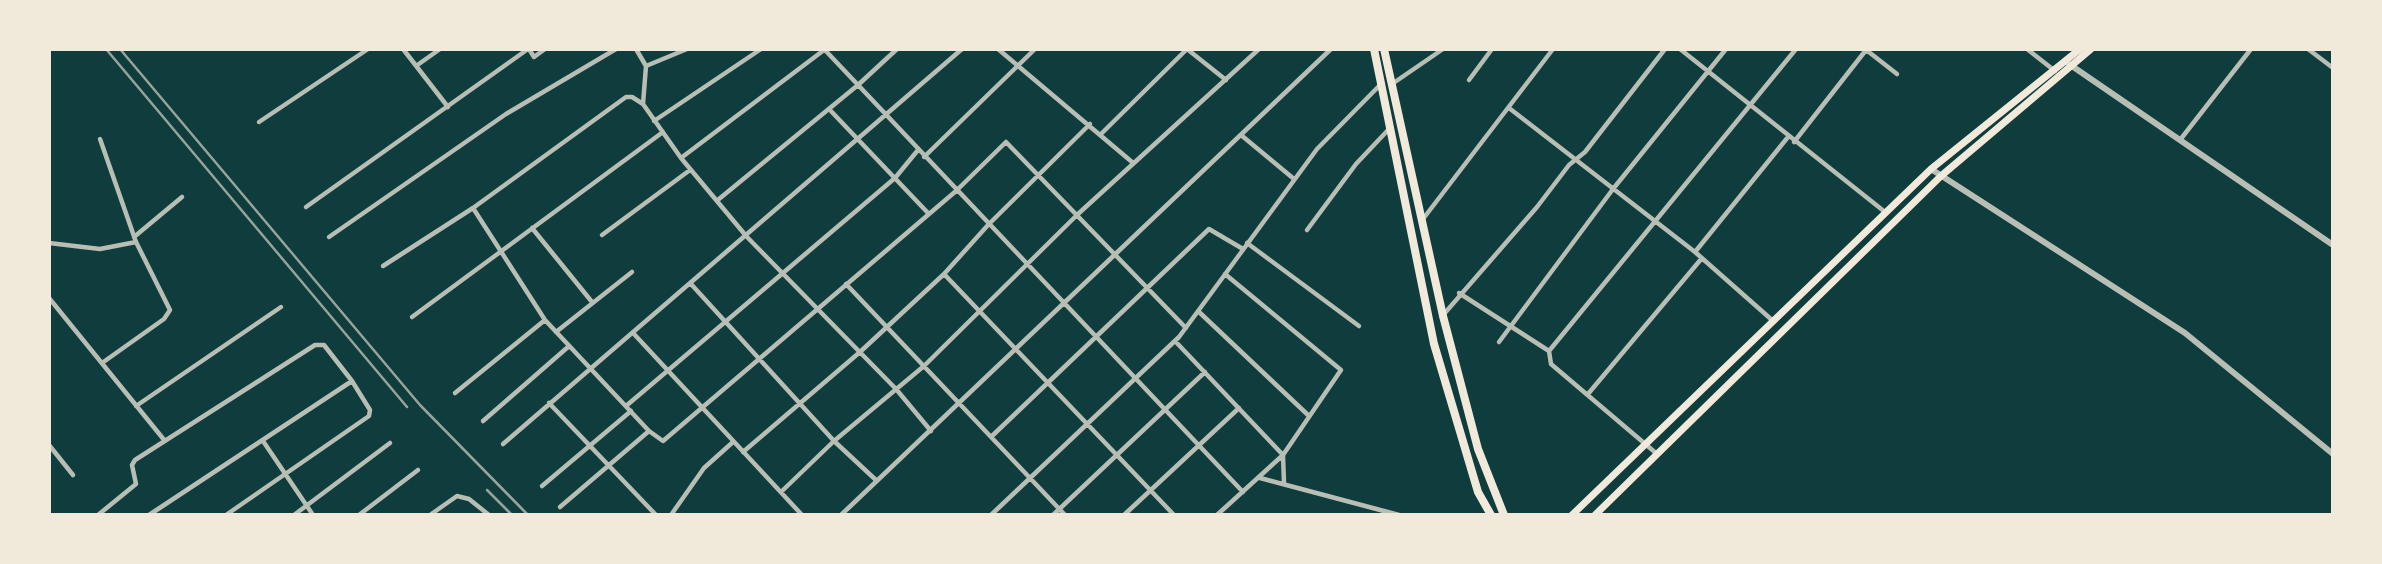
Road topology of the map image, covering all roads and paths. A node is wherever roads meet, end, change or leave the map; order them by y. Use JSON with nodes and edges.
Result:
{"nodes":[{"id":1,"x":368,"y":49,"type":"edge"},
{"id":2,"x":403,"y":49,"type":"edge"},
{"id":3,"x":440,"y":49,"type":"edge"},
{"id":4,"x":529,"y":49,"type":"edge"},
{"id":5,"x":545,"y":49,"type":"edge"},
{"id":6,"x":616,"y":49,"type":"edge"},
{"id":7,"x":636,"y":49,"type":"edge"},
{"id":8,"x":687,"y":49,"type":"edge"},
{"id":9,"x":761,"y":49,"type":"edge"},
{"id":10,"x":824,"y":49,"type":"edge"},
{"id":11,"x":897,"y":49,"type":"edge"},
{"id":12,"x":962,"y":49,"type":"edge"},
{"id":13,"x":998,"y":49,"type":"edge"},
{"id":14,"x":1035,"y":49,"type":"edge"},
{"id":15,"x":1187,"y":49,"type":"edge"},
{"id":16,"x":1259,"y":49,"type":"edge"},
{"id":17,"x":1331,"y":49,"type":"edge"},
{"id":18,"x":1374,"y":49,"type":"edge"},
{"id":19,"x":1384,"y":49,"type":"edge"},
{"id":20,"x":1443,"y":49,"type":"edge"},
{"id":21,"x":1492,"y":49,"type":"edge"},
{"id":22,"x":1552,"y":49,"type":"edge"},
{"id":23,"x":1665,"y":49,"type":"edge"},
{"id":24,"x":1680,"y":49,"type":"edge"},
{"id":25,"x":1726,"y":49,"type":"edge"},
{"id":26,"x":1796,"y":49,"type":"edge"},
{"id":27,"x":1866,"y":49,"type":"edge"},
{"id":28,"x":2027,"y":49,"type":"edge"},
{"id":29,"x":2080,"y":49,"type":"edge"},
{"id":30,"x":2091,"y":49,"type":"edge"},
{"id":31,"x":2251,"y":49,"type":"edge"},
{"id":32,"x":2308,"y":49,"type":"edge"},
{"id":33,"x":2067,"y":63,"type":"junction"},
{"id":34,"x":1018,"y":65,"type":"junction"},
{"id":35,"x":416,"y":66,"type":"junction"},
{"id":36,"x":646,"y":66,"type":"junction"},
{"id":37,"x":2333,"y":68,"type":"edge"},
{"id":38,"x":1708,"y":72,"type":"junction"},
{"id":39,"x":2056,"y":72,"type":"junction"},
{"id":40,"x":1897,"y":74,"type":"dead end"},
{"id":41,"x":1226,"y":80,"type":"junction"},
{"id":42,"x":1469,"y":80,"type":"dead end"},
{"id":43,"x":1381,"y":84,"type":"junction"},
{"id":44,"x":858,"y":85,"type":"junction"},
{"id":45,"x":1391,"y":85,"type":"junction"},
{"id":46,"x":1749,"y":103,"type":"junction"},
{"id":47,"x":643,"y":104,"type":"junction"},
{"id":48,"x":448,"y":107,"type":"junction"},
{"id":49,"x":1509,"y":108,"type":"junction"},
{"id":50,"x":829,"y":109,"type":"junction"},
{"id":51,"x":885,"y":114,"type":"junction"},
{"id":52,"x":654,"y":121,"type":"junction"},
{"id":53,"x":259,"y":122,"type":"dead end"},
{"id":54,"x":1090,"y":124,"type":"junction"},
{"id":55,"x":1390,"y":128,"type":"junction"},
{"id":56,"x":663,"y":132,"type":"junction"},
{"id":57,"x":1101,"y":134,"type":"junction"},
{"id":58,"x":1241,"y":135,"type":"junction"},
{"id":59,"x":1788,"y":137,"type":"junction"},
{"id":60,"x":857,"y":138,"type":"junction"},
{"id":61,"x":100,"y":139,"type":"dead end"},
{"id":62,"x":2180,"y":140,"type":"junction"},
{"id":63,"x":1794,"y":142,"type":"junction"},
{"id":64,"x":918,"y":150,"type":"junction"},
{"id":65,"x":924,"y":157,"type":"junction"},
{"id":66,"x":681,"y":158,"type":"junction"},
{"id":67,"x":1578,"y":158,"type":"junction"},
{"id":68,"x":1132,"y":162,"type":"junction"},
{"id":69,"x":1930,"y":169,"type":"junction"},
{"id":70,"x":690,"y":170,"type":"junction"},
{"id":71,"x":1041,"y":176,"type":"junction"},
{"id":72,"x":1941,"y":176,"type":"junction"},
{"id":73,"x":894,"y":178,"type":"junction"},
{"id":74,"x":1294,"y":179,"type":"junction"},
{"id":75,"x":1613,"y":189,"type":"junction"},
{"id":76,"x":956,"y":191,"type":"junction"},
{"id":77,"x":182,"y":197,"type":"dead end"},
{"id":78,"x":719,"y":199,"type":"junction"},
{"id":79,"x":1416,"y":200,"type":"junction"},
{"id":80,"x":1405,"y":201,"type":"junction"},
{"id":81,"x":306,"y":207,"type":"dead end"},
{"id":82,"x":473,"y":208,"type":"junction"},
{"id":83,"x":1885,"y":212,"type":"junction"},
{"id":84,"x":928,"y":213,"type":"junction"},
{"id":85,"x":1078,"y":214,"type":"junction"},
{"id":86,"x":1656,"y":221,"type":"junction"},
{"id":87,"x":1420,"y":222,"type":"junction"},
{"id":88,"x":988,"y":225,"type":"junction"},
{"id":89,"x":532,"y":228,"type":"junction"},
{"id":90,"x":1307,"y":230,"type":"dead end"},
{"id":91,"x":602,"y":235,"type":"dead end"},
{"id":92,"x":330,"y":237,"type":"dead end"},
{"id":93,"x":747,"y":237,"type":"junction"},
{"id":94,"x":135,"y":239,"type":"junction"},
{"id":95,"x":49,"y":243,"type":"edge"},
{"id":96,"x":1247,"y":243,"type":"junction"},
{"id":97,"x":2333,"y":244,"type":"edge"},
{"id":98,"x":1243,"y":249,"type":"junction"},
{"id":99,"x":499,"y":252,"type":"junction"},
{"id":100,"x":1695,"y":252,"type":"junction"},
{"id":101,"x":1117,"y":253,"type":"junction"},
{"id":102,"x":1702,"y":258,"type":"junction"},
{"id":103,"x":1026,"y":264,"type":"junction"},
{"id":104,"x":383,"y":266,"type":"dead end"},
{"id":105,"x":632,"y":272,"type":"dead end"},
{"id":106,"x":784,"y":272,"type":"junction"},
{"id":107,"x":944,"y":274,"type":"junction"},
{"id":108,"x":1225,"y":274,"type":"junction"},
{"id":109,"x":691,"y":284,"type":"junction"},
{"id":110,"x":846,"y":284,"type":"junction"},
{"id":111,"x":1149,"y":288,"type":"junction"},
{"id":112,"x":1460,"y":293,"type":"junction"},
{"id":113,"x":49,"y":298,"type":"edge"},
{"id":114,"x":592,"y":302,"type":"junction"},
{"id":115,"x":1061,"y":303,"type":"junction"},
{"id":116,"x":281,"y":307,"type":"dead end"},
{"id":117,"x":818,"y":309,"type":"junction"},
{"id":118,"x":1198,"y":311,"type":"junction"},
{"id":119,"x":981,"y":313,"type":"junction"},
{"id":120,"x":1443,"y":316,"type":"junction"},
{"id":121,"x":412,"y":317,"type":"dead end"},
{"id":122,"x":545,"y":320,"type":"junction"},
{"id":123,"x":1772,"y":320,"type":"junction"},
{"id":124,"x":724,"y":321,"type":"junction"},
{"id":125,"x":887,"y":326,"type":"junction"},
{"id":126,"x":1359,"y":326,"type":"dead end"},
{"id":127,"x":1511,"y":326,"type":"junction"},
{"id":128,"x":1186,"y":328,"type":"junction"},
{"id":129,"x":556,"y":332,"type":"junction"},
{"id":130,"x":634,"y":334,"type":"junction"},
{"id":131,"x":1096,"y":338,"type":"junction"},
{"id":132,"x":1175,"y":341,"type":"junction"},
{"id":133,"x":1499,"y":342,"type":"dead end"},
{"id":134,"x":568,"y":347,"type":"junction"},
{"id":135,"x":1016,"y":348,"type":"junction"},
{"id":136,"x":1549,"y":351,"type":"junction"},
{"id":137,"x":860,"y":352,"type":"junction"},
{"id":138,"x":757,"y":359,"type":"junction"},
{"id":139,"x":102,"y":363,"type":"junction"},
{"id":140,"x":924,"y":366,"type":"junction"},
{"id":141,"x":590,"y":368,"type":"junction"},
{"id":142,"x":668,"y":370,"type":"junction"},
{"id":143,"x":1205,"y":372,"type":"junction"},
{"id":144,"x":1135,"y":379,"type":"junction"},
{"id":145,"x":352,"y":381,"type":"junction"},
{"id":146,"x":1049,"y":382,"type":"junction"},
{"id":147,"x":896,"y":389,"type":"junction"},
{"id":148,"x":455,"y":393,"type":"dead end"},
{"id":149,"x":1588,"y":394,"type":"junction"},
{"id":150,"x":549,"y":402,"type":"junction"},
{"id":151,"x":959,"y":403,"type":"junction"},
{"id":152,"x":799,"y":404,"type":"junction"},
{"id":153,"x":136,"y":406,"type":"junction"},
{"id":154,"x":626,"y":406,"type":"junction"},
{"id":155,"x":701,"y":408,"type":"junction"},
{"id":156,"x":1238,"y":408,"type":"junction"},
{"id":157,"x":1164,"y":410,"type":"junction"},
{"id":158,"x":631,"y":411,"type":"junction"},
{"id":159,"x":1308,"y":415,"type":"junction"},
{"id":160,"x":483,"y":421,"type":"dead end"},
{"id":161,"x":1089,"y":423,"type":"junction"},
{"id":162,"x":649,"y":431,"type":"junction"},
{"id":163,"x":931,"y":431,"type":"junction"},
{"id":164,"x":992,"y":436,"type":"junction"},
{"id":165,"x":165,"y":441,"type":"junction"},
{"id":166,"x":263,"y":441,"type":"junction"},
{"id":167,"x":733,"y":442,"type":"junction"},
{"id":168,"x":834,"y":442,"type":"junction"},
{"id":169,"x":390,"y":443,"type":"dead end"},
{"id":170,"x":49,"y":444,"type":"edge"},
{"id":171,"x":503,"y":444,"type":"dead end"},
{"id":172,"x":1645,"y":444,"type":"junction"},
{"id":173,"x":589,"y":445,"type":"junction"},
{"id":174,"x":1199,"y":445,"type":"junction"},
{"id":175,"x":743,"y":452,"type":"junction"},
{"id":176,"x":1117,"y":453,"type":"junction"},
{"id":177,"x":1657,"y":454,"type":"junction"},
{"id":178,"x":2333,"y":454,"type":"edge"},
{"id":179,"x":1283,"y":455,"type":"junction"},
{"id":180,"x":608,"y":467,"type":"junction"},
{"id":181,"x":418,"y":470,"type":"dead end"},
{"id":182,"x":285,"y":474,"type":"junction"},
{"id":183,"x":73,"y":475,"type":"dead end"},
{"id":184,"x":1030,"y":478,"type":"junction"},
{"id":185,"x":1259,"y":478,"type":"junction"},
{"id":186,"x":877,"y":481,"type":"junction"},
{"id":187,"x":1284,"y":483,"type":"junction"},
{"id":188,"x":542,"y":486,"type":"dead end"},
{"id":189,"x":1151,"y":490,"type":"junction"},
{"id":190,"x":781,"y":492,"type":"junction"},
{"id":191,"x":1243,"y":492,"type":"junction"},
{"id":192,"x":307,"y":506,"type":"junction"},
{"id":193,"x":560,"y":507,"type":"dead end"},
{"id":194,"x":1059,"y":509,"type":"junction"},
{"id":195,"x":98,"y":515,"type":"edge"},
{"id":196,"x":149,"y":515,"type":"edge"},
{"id":197,"x":226,"y":515,"type":"edge"},
{"id":198,"x":294,"y":515,"type":"edge"},
{"id":199,"x":313,"y":515,"type":"edge"},
{"id":200,"x":359,"y":515,"type":"edge"},
{"id":201,"x":430,"y":515,"type":"edge"},
{"id":202,"x":488,"y":515,"type":"edge"},
{"id":203,"x":656,"y":515,"type":"edge"},
{"id":204,"x":671,"y":515,"type":"edge"},
{"id":205,"x":802,"y":515,"type":"edge"},
{"id":206,"x":841,"y":515,"type":"edge"},
{"id":207,"x":991,"y":515,"type":"edge"},
{"id":208,"x":1053,"y":515,"type":"edge"},
{"id":209,"x":1065,"y":515,"type":"edge"},
{"id":210,"x":1124,"y":515,"type":"edge"},
{"id":211,"x":1174,"y":515,"type":"edge"},
{"id":212,"x":1217,"y":515,"type":"edge"},
{"id":213,"x":1399,"y":515,"type":"edge"},
{"id":214,"x":1491,"y":515,"type":"edge"},
{"id":215,"x":1504,"y":515,"type":"edge"},
{"id":216,"x":1572,"y":515,"type":"edge"},
{"id":217,"x":1595,"y":515,"type":"edge"}],
"edges":[{"from":1,"to":53,"type":"street"},
{"from":2,"to":35,"type":"street"},
{"from":3,"to":35,"type":"street"},
{"from":4,"to":5,"type":"street"},
{"from":4,"to":48,"type":"street"},
{"from":6,"to":92,"type":"street"},
{"from":7,"to":36,"type":"street"},
{"from":8,"to":36,"type":"street"},
{"from":9,"to":52,"type":"street"},
{"from":10,"to":44,"type":"street"},
{"from":10,"to":66,"type":"street"},
{"from":11,"to":44,"type":"street"},
{"from":12,"to":51,"type":"street"},
{"from":13,"to":34,"type":"street"},
{"from":14,"to":34,"type":"street"},
{"from":15,"to":41,"type":"street"},
{"from":15,"to":57,"type":"street"},
{"from":16,"to":41,"type":"street"},
{"from":17,"to":58,"type":"street"},
{"from":18,"to":43,"type":"main road"},
{"from":19,"to":45,"type":"main road"},
{"from":20,"to":45,"type":"street"},
{"from":21,"to":42,"type":"street"},
{"from":22,"to":49,"type":"street"},
{"from":23,"to":67,"type":"street"},
{"from":24,"to":38,"type":"street"},
{"from":25,"to":38,"type":"street"},
{"from":26,"to":46,"type":"street"},
{"from":27,"to":40,"type":"street"},
{"from":27,"to":63,"type":"street"},
{"from":28,"to":39,"type":"street"},
{"from":29,"to":33,"type":"main road"},
{"from":30,"to":33,"type":"main road"},
{"from":31,"to":62,"type":"street"},
{"from":32,"to":37,"type":"street"},
{"from":33,"to":39,"type":"main road"},
{"from":33,"to":62,"type":"street"},
{"from":34,"to":54,"type":"street"},
{"from":34,"to":65,"type":"street"},
{"from":35,"to":48,"type":"street"},
{"from":36,"to":47,"type":"street"},
{"from":38,"to":46,"type":"street"},
{"from":38,"to":75,"type":"street"},
{"from":39,"to":69,"type":"main road"},
{"from":39,"to":72,"type":"main road"},
{"from":41,"to":68,"type":"street"},
{"from":43,"to":55,"type":"main road"},
{"from":43,"to":74,"type":"street"},
{"from":44,"to":50,"type":"street"},
{"from":44,"to":51,"type":"street"},
{"from":45,"to":79,"type":"main road"},
{"from":46,"to":59,"type":"street"},
{"from":46,"to":86,"type":"street"},
{"from":47,"to":52,"type":"street"},
{"from":47,"to":82,"type":"street"},
{"from":48,"to":81,"type":"street"},
{"from":49,"to":67,"type":"street"},
{"from":49,"to":87,"type":"street"},
{"from":50,"to":60,"type":"street"},
{"from":50,"to":78,"type":"street"},
{"from":51,"to":60,"type":"street"},
{"from":51,"to":64,"type":"street"},
{"from":52,"to":56,"type":"street"},
{"from":54,"to":57,"type":"street"},
{"from":54,"to":71,"type":"street"},
{"from":55,"to":80,"type":"main road"},
{"from":55,"to":90,"type":"street"},
{"from":56,"to":66,"type":"street"},
{"from":56,"to":89,"type":"street"},
{"from":57,"to":68,"type":"street"},
{"from":58,"to":74,"type":"street"},
{"from":58,"to":101,"type":"street"},
{"from":59,"to":63,"type":"street"},
{"from":59,"to":100,"type":"street"},
{"from":60,"to":73,"type":"street"},
{"from":60,"to":93,"type":"street"},
{"from":61,"to":94,"type":"street"},
{"from":62,"to":97,"type":"street"},
{"from":63,"to":83,"type":"street"},
{"from":64,"to":65,"type":"street"},
{"from":64,"to":73,"type":"street"},
{"from":65,"to":76,"type":"street"},
{"from":66,"to":70,"type":"street"},
{"from":67,"to":75,"type":"street"},
{"from":67,"to":112,"type":"street"},
{"from":68,"to":85,"type":"street"},
{"from":69,"to":72,"type":"street"},
{"from":69,"to":83,"type":"main road"},
{"from":70,"to":78,"type":"street"},
{"from":70,"to":91,"type":"street"},
{"from":71,"to":76,"type":"street"},
{"from":71,"to":85,"type":"street"},
{"from":71,"to":88,"type":"street"},
{"from":72,"to":177,"type":"main road"},
{"from":72,"to":178,"type":"street"},
{"from":73,"to":84,"type":"street"},
{"from":73,"to":106,"type":"street"},
{"from":74,"to":96,"type":"street"},
{"from":75,"to":86,"type":"street"},
{"from":75,"to":127,"type":"street"},
{"from":76,"to":84,"type":"street"},
{"from":76,"to":88,"type":"street"},
{"from":77,"to":94,"type":"street"},
{"from":78,"to":93,"type":"street"},
{"from":79,"to":80,"type":"main road"},
{"from":79,"to":87,"type":"main road"},
{"from":80,"to":214,"type":"main road"},
{"from":82,"to":99,"type":"street"},
{"from":82,"to":104,"type":"street"},
{"from":83,"to":123,"type":"main road"},
{"from":84,"to":110,"type":"street"},
{"from":85,"to":101,"type":"street"},
{"from":85,"to":103,"type":"street"},
{"from":86,"to":100,"type":"street"},
{"from":86,"to":136,"type":"street"},
{"from":87,"to":120,"type":"main road"},
{"from":88,"to":103,"type":"street"},
{"from":88,"to":107,"type":"street"},
{"from":89,"to":99,"type":"street"},
{"from":89,"to":114,"type":"street"},
{"from":93,"to":106,"type":"street"},
{"from":93,"to":109,"type":"street"},
{"from":94,"to":95,"type":"street"},
{"from":94,"to":139,"type":"street"},
{"from":96,"to":98,"type":"street"},
{"from":96,"to":126,"type":"street"},
{"from":98,"to":108,"type":"street"},
{"from":98,"to":111,"type":"street"},
{"from":99,"to":121,"type":"street"},
{"from":99,"to":122,"type":"street"},
{"from":100,"to":102,"type":"street"},
{"from":101,"to":111,"type":"street"},
{"from":101,"to":115,"type":"street"},
{"from":102,"to":123,"type":"street"},
{"from":102,"to":149,"type":"street"},
{"from":103,"to":115,"type":"street"},
{"from":103,"to":119,"type":"street"},
{"from":105,"to":114,"type":"street"},
{"from":106,"to":117,"type":"street"},
{"from":106,"to":124,"type":"street"},
{"from":107,"to":119,"type":"street"},
{"from":107,"to":125,"type":"street"},
{"from":108,"to":118,"type":"street"},
{"from":108,"to":159,"type":"street"},
{"from":109,"to":124,"type":"street"},
{"from":109,"to":130,"type":"street"},
{"from":110,"to":117,"type":"street"},
{"from":110,"to":125,"type":"street"},
{"from":111,"to":128,"type":"street"},
{"from":111,"to":131,"type":"street"},
{"from":112,"to":120,"type":"street"},
{"from":112,"to":127,"type":"street"},
{"from":113,"to":139,"type":"street"},
{"from":114,"to":129,"type":"street"},
{"from":115,"to":131,"type":"street"},
{"from":115,"to":135,"type":"street"},
{"from":116,"to":153,"type":"street"},
{"from":117,"to":137,"type":"street"},
{"from":117,"to":138,"type":"street"},
{"from":118,"to":128,"type":"street"},
{"from":118,"to":159,"type":"street"},
{"from":119,"to":135,"type":"street"},
{"from":119,"to":140,"type":"street"},
{"from":120,"to":215,"type":"main road"},
{"from":122,"to":129,"type":"street"},
{"from":122,"to":148,"type":"street"},
{"from":123,"to":172,"type":"main road"},
{"from":124,"to":138,"type":"street"},
{"from":124,"to":142,"type":"street"},
{"from":125,"to":137,"type":"street"},
{"from":125,"to":140,"type":"street"},
{"from":127,"to":133,"type":"street"},
{"from":127,"to":136,"type":"street"},
{"from":128,"to":132,"type":"street"},
{"from":129,"to":134,"type":"street"},
{"from":130,"to":141,"type":"street"},
{"from":130,"to":142,"type":"street"},
{"from":131,"to":144,"type":"street"},
{"from":131,"to":146,"type":"street"},
{"from":132,"to":143,"type":"street"},
{"from":132,"to":144,"type":"street"},
{"from":134,"to":141,"type":"street"},
{"from":134,"to":160,"type":"street"},
{"from":135,"to":146,"type":"street"},
{"from":135,"to":151,"type":"street"},
{"from":136,"to":149,"type":"street"},
{"from":137,"to":147,"type":"street"},
{"from":137,"to":152,"type":"street"},
{"from":138,"to":152,"type":"street"},
{"from":138,"to":155,"type":"street"},
{"from":139,"to":153,"type":"street"},
{"from":140,"to":147,"type":"street"},
{"from":140,"to":151,"type":"street"},
{"from":141,"to":150,"type":"street"},
{"from":141,"to":154,"type":"street"},
{"from":142,"to":154,"type":"street"},
{"from":142,"to":155,"type":"street"},
{"from":143,"to":156,"type":"street"},
{"from":143,"to":157,"type":"street"},
{"from":144,"to":157,"type":"street"},
{"from":144,"to":161,"type":"street"},
{"from":145,"to":165,"type":"street"},
{"from":145,"to":166,"type":"street"},
{"from":145,"to":182,"type":"street"},
{"from":146,"to":161,"type":"street"},
{"from":146,"to":164,"type":"street"},
{"from":147,"to":163,"type":"street"},
{"from":147,"to":168,"type":"street"},
{"from":149,"to":172,"type":"street"},
{"from":150,"to":171,"type":"street"},
{"from":150,"to":173,"type":"street"},
{"from":151,"to":163,"type":"street"},
{"from":151,"to":164,"type":"street"},
{"from":152,"to":168,"type":"street"},
{"from":152,"to":175,"type":"street"},
{"from":153,"to":165,"type":"street"},
{"from":154,"to":158,"type":"street"},
{"from":155,"to":162,"type":"street"},
{"from":155,"to":167,"type":"street"},
{"from":156,"to":174,"type":"street"},
{"from":156,"to":179,"type":"street"},
{"from":157,"to":174,"type":"street"},
{"from":157,"to":176,"type":"street"},
{"from":158,"to":162,"type":"street"},
{"from":158,"to":173,"type":"street"},
{"from":159,"to":179,"type":"street"},
{"from":161,"to":176,"type":"street"},
{"from":161,"to":184,"type":"street"},
{"from":162,"to":180,"type":"street"},
{"from":163,"to":186,"type":"street"},
{"from":164,"to":184,"type":"street"},
{"from":165,"to":195,"type":"street"},
{"from":166,"to":182,"type":"street"},
{"from":166,"to":196,"type":"street"},
{"from":167,"to":175,"type":"street"},
{"from":167,"to":204,"type":"street"},
{"from":168,"to":186,"type":"street"},
{"from":168,"to":190,"type":"street"},
{"from":169,"to":192,"type":"street"},
{"from":170,"to":183,"type":"street"},
{"from":172,"to":177,"type":"street"},
{"from":172,"to":216,"type":"main road"},
{"from":173,"to":180,"type":"street"},
{"from":173,"to":188,"type":"street"},
{"from":174,"to":189,"type":"street"},
{"from":174,"to":191,"type":"street"},
{"from":175,"to":190,"type":"street"},
{"from":176,"to":189,"type":"street"},
{"from":176,"to":194,"type":"street"},
{"from":177,"to":217,"type":"main road"},
{"from":179,"to":185,"type":"street"},
{"from":179,"to":187,"type":"street"},
{"from":180,"to":193,"type":"street"},
{"from":180,"to":203,"type":"street"},
{"from":181,"to":200,"type":"street"},
{"from":182,"to":192,"type":"street"},
{"from":182,"to":197,"type":"street"},
{"from":184,"to":194,"type":"street"},
{"from":184,"to":207,"type":"street"},
{"from":185,"to":187,"type":"street"},
{"from":185,"to":191,"type":"street"},
{"from":186,"to":206,"type":"street"},
{"from":187,"to":213,"type":"street"},
{"from":189,"to":210,"type":"street"},
{"from":189,"to":211,"type":"street"},
{"from":190,"to":205,"type":"street"},
{"from":191,"to":212,"type":"street"},
{"from":192,"to":198,"type":"street"},
{"from":192,"to":199,"type":"street"},
{"from":194,"to":208,"type":"street"},
{"from":194,"to":209,"type":"street"},
{"from":201,"to":202,"type":"street"}]}
